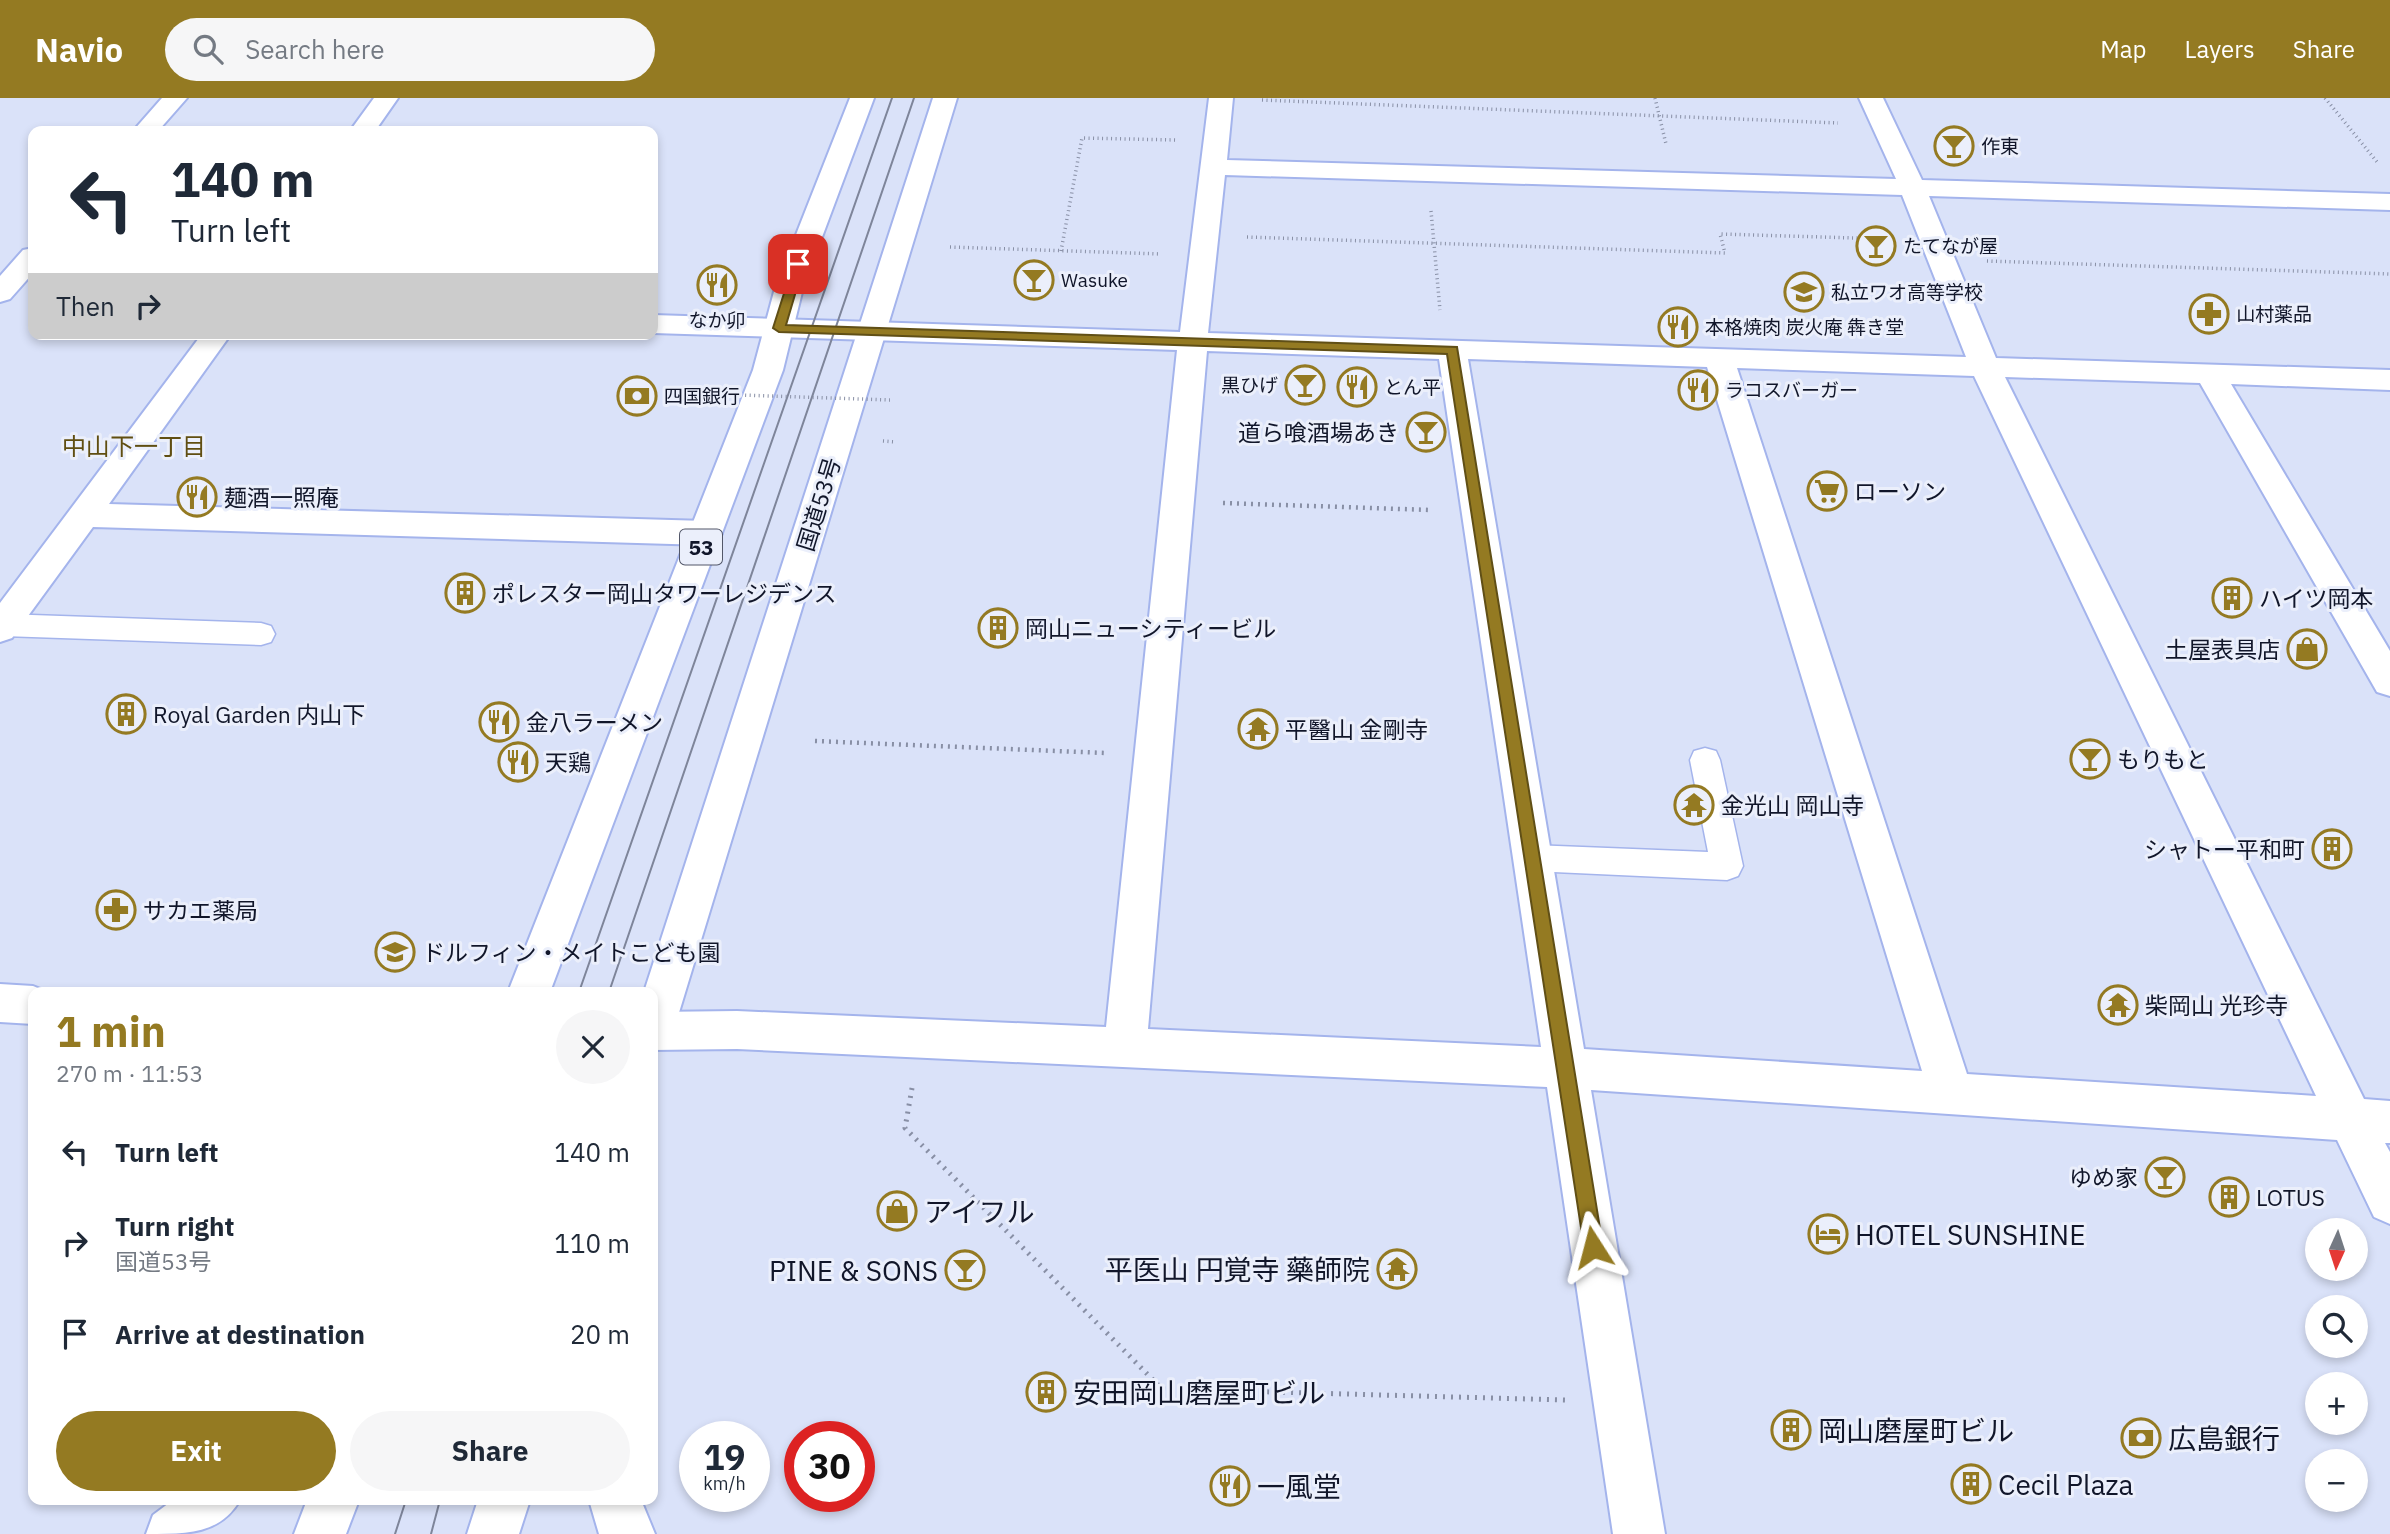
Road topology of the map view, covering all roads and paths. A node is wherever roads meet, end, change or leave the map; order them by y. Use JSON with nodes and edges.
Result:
{"nodes":[{"id":1,"x":175,"y":98,"type":"edge"},
{"id":2,"x":386,"y":98,"type":"edge"},
{"id":3,"x":862,"y":98,"type":"edge"},
{"id":4,"x":944,"y":98,"type":"edge"},
{"id":5,"x":1220,"y":98,"type":"edge"},
{"id":6,"x":1871,"y":98,"type":"edge"},
{"id":7,"x":2325,"y":98,"type":"edge"},
{"id":8,"x":1846,"y":124,"type":"dead end"},
{"id":9,"x":150,"y":126,"type":"edge"},
{"id":10,"x":366,"y":126,"type":"edge"},
{"id":11,"x":1216,"y":154,"type":"junction"},
{"id":12,"x":2382,"y":168,"type":"dead end"},
{"id":13,"x":1428,"y":174,"type":"junction"},
{"id":14,"x":1913,"y":189,"type":"junction"},
{"id":15,"x":2390,"y":202,"type":"edge"},
{"id":16,"x":1897,"y":240,"type":"dead end"},
{"id":17,"x":1434,"y":244,"type":"junction"},
{"id":18,"x":1205,"y":246,"type":"junction"},
{"id":19,"x":950,"y":247,"type":"dead end"},
{"id":20,"x":1061,"y":251,"type":"junction"},
{"id":21,"x":1979,"y":261,"type":"dead end"},
{"id":22,"x":28,"y":262,"type":"edge"},
{"id":23,"x":2390,"y":274,"type":"edge"},
{"id":24,"x":0,"y":295,"type":"edge"},
{"id":25,"x":28,"y":298,"type":"edge"},
{"id":26,"x":658,"y":324,"type":"edge"},
{"id":27,"x":779,"y":328,"type":"junction"},
{"id":28,"x":871,"y":331,"type":"junction"},
{"id":29,"x":213,"y":340,"type":"edge"},
{"id":30,"x":1194,"y":341,"type":"junction"},
{"id":31,"x":1448,"y":350,"type":"junction"},
{"id":32,"x":1719,"y":359,"type":"junction"},
{"id":33,"x":1985,"y":367,"type":"junction"},
{"id":34,"x":2210,"y":375,"type":"junction"},
{"id":35,"x":2390,"y":380,"type":"edge"},
{"id":36,"x":713,"y":388,"type":"dead end"},
{"id":37,"x":890,"y":400,"type":"dead end"},
{"id":38,"x":1178,"y":501,"type":"junction"},
{"id":39,"x":1477,"y":511,"type":"junction"},
{"id":40,"x":83,"y":515,"type":"junction"},
{"id":41,"x":706,"y":534,"type":"junction"},
{"id":42,"x":1,"y":627,"type":"edge"},
{"id":43,"x":261,"y":634,"type":"dead end"},
{"id":44,"x":2390,"y":682,"type":"edge"},
{"id":45,"x":815,"y":741,"type":"dead end"},
{"id":46,"x":1154,"y":755,"type":"junction"},
{"id":47,"x":1705,"y":760,"type":"dead end"},
{"id":48,"x":1532,"y":858,"type":"junction"},
{"id":49,"x":531,"y":987,"type":"edge"},
{"id":50,"x":0,"y":1003,"type":"edge"},
{"id":51,"x":28,"y":1005,"type":"edge"},
{"id":52,"x":658,"y":1014,"type":"edge"},
{"id":53,"x":658,"y":1030,"type":"edge"},
{"id":54,"x":920,"y":1039,"type":"junction"},
{"id":55,"x":1125,"y":1048,"type":"junction"},
{"id":56,"x":1565,"y":1068,"type":"junction"},
{"id":57,"x":1951,"y":1093,"type":"junction"},
{"id":58,"x":2369,"y":1121,"type":"edge"},
{"id":59,"x":2390,"y":1201,"type":"edge"},
{"id":60,"x":1618,"y":1401,"type":"junction"},
{"id":61,"x":208,"y":1505,"type":"edge"},
{"id":62,"x":331,"y":1505,"type":"edge"},
{"id":63,"x":503,"y":1505,"type":"edge"},
{"id":64,"x":616,"y":1505,"type":"edge"},
{"id":65,"x":172,"y":1534,"type":"edge"},
{"id":66,"x":320,"y":1534,"type":"edge"},
{"id":67,"x":494,"y":1534,"type":"edge"},
{"id":68,"x":629,"y":1534,"type":"edge"},
{"id":69,"x":1639,"y":1534,"type":"edge"}],
"edges":[{"from":1,"to":9,"type":"main road"},
{"from":2,"to":10,"type":"main road"},
{"from":3,"to":27,"type":"main road","number":"53"},
{"from":4,"to":28,"type":"main road","name":"国道53号"},
{"from":5,"to":8,"type":"path"},
{"from":5,"to":11,"type":"main road"},
{"from":6,"to":14,"type":"main road"},
{"from":7,"to":12,"type":"path"},
{"from":11,"to":13,"type":"main road"},
{"from":11,"to":18,"type":"main road"},
{"from":11,"to":20,"type":"path"},
{"from":13,"to":14,"type":"main road"},
{"from":13,"to":17,"type":"path"},
{"from":14,"to":15,"type":"main road"},
{"from":14,"to":33,"type":"main road"},
{"from":16,"to":17,"type":"path"},
{"from":17,"to":18,"type":"path"},
{"from":17,"to":31,"type":"path"},
{"from":18,"to":20,"type":"path"},
{"from":18,"to":30,"type":"main road"},
{"from":19,"to":20,"type":"path"},
{"from":21,"to":23,"type":"path"},
{"from":22,"to":24,"type":"main road"},
{"from":24,"to":25,"type":"main road"},
{"from":26,"to":27,"type":"main road"},
{"from":27,"to":28,"type":"main road"},
{"from":27,"to":41,"type":"main road","number":"53"},
{"from":28,"to":30,"type":"main road"},
{"from":28,"to":52,"type":"main road","name":"国道53号"},
{"from":29,"to":40,"type":"main road"},
{"from":30,"to":31,"type":"main road"},
{"from":30,"to":38,"type":"main road"},
{"from":31,"to":32,"type":"main road"},
{"from":31,"to":39,"type":"main road"},
{"from":32,"to":33,"type":"main road"},
{"from":32,"to":57,"type":"main road"},
{"from":33,"to":34,"type":"main road"},
{"from":33,"to":58,"type":"main road"},
{"from":34,"to":35,"type":"main road"},
{"from":34,"to":44,"type":"main road"},
{"from":36,"to":37,"type":"path","bridge":true},
{"from":38,"to":39,"type":"path"},
{"from":38,"to":46,"type":"main road"},
{"from":39,"to":48,"type":"main road"},
{"from":40,"to":41,"type":"main road"},
{"from":40,"to":42,"type":"main road"},
{"from":41,"to":49,"type":"main road","number":"53"},
{"from":42,"to":43,"type":"lane"},
{"from":45,"to":46,"type":"path"},
{"from":46,"to":55,"type":"main road"},
{"from":47,"to":48,"type":"lane"},
{"from":48,"to":56,"type":"main road"},
{"from":50,"to":51,"type":"main road"},
{"from":53,"to":54,"type":"main road"},
{"from":54,"to":55,"type":"main road"},
{"from":54,"to":60,"type":"path"},
{"from":55,"to":56,"type":"main road"},
{"from":56,"to":57,"type":"main road"},
{"from":56,"to":60,"type":"main road"},
{"from":57,"to":58,"type":"main road"},
{"from":58,"to":59,"type":"main road"},
{"from":60,"to":69,"type":"main road"},
{"from":61,"to":65,"type":"main road"},
{"from":62,"to":66,"type":"main road"},
{"from":63,"to":67,"type":"main road"},
{"from":64,"to":68,"type":"main road"}]}
